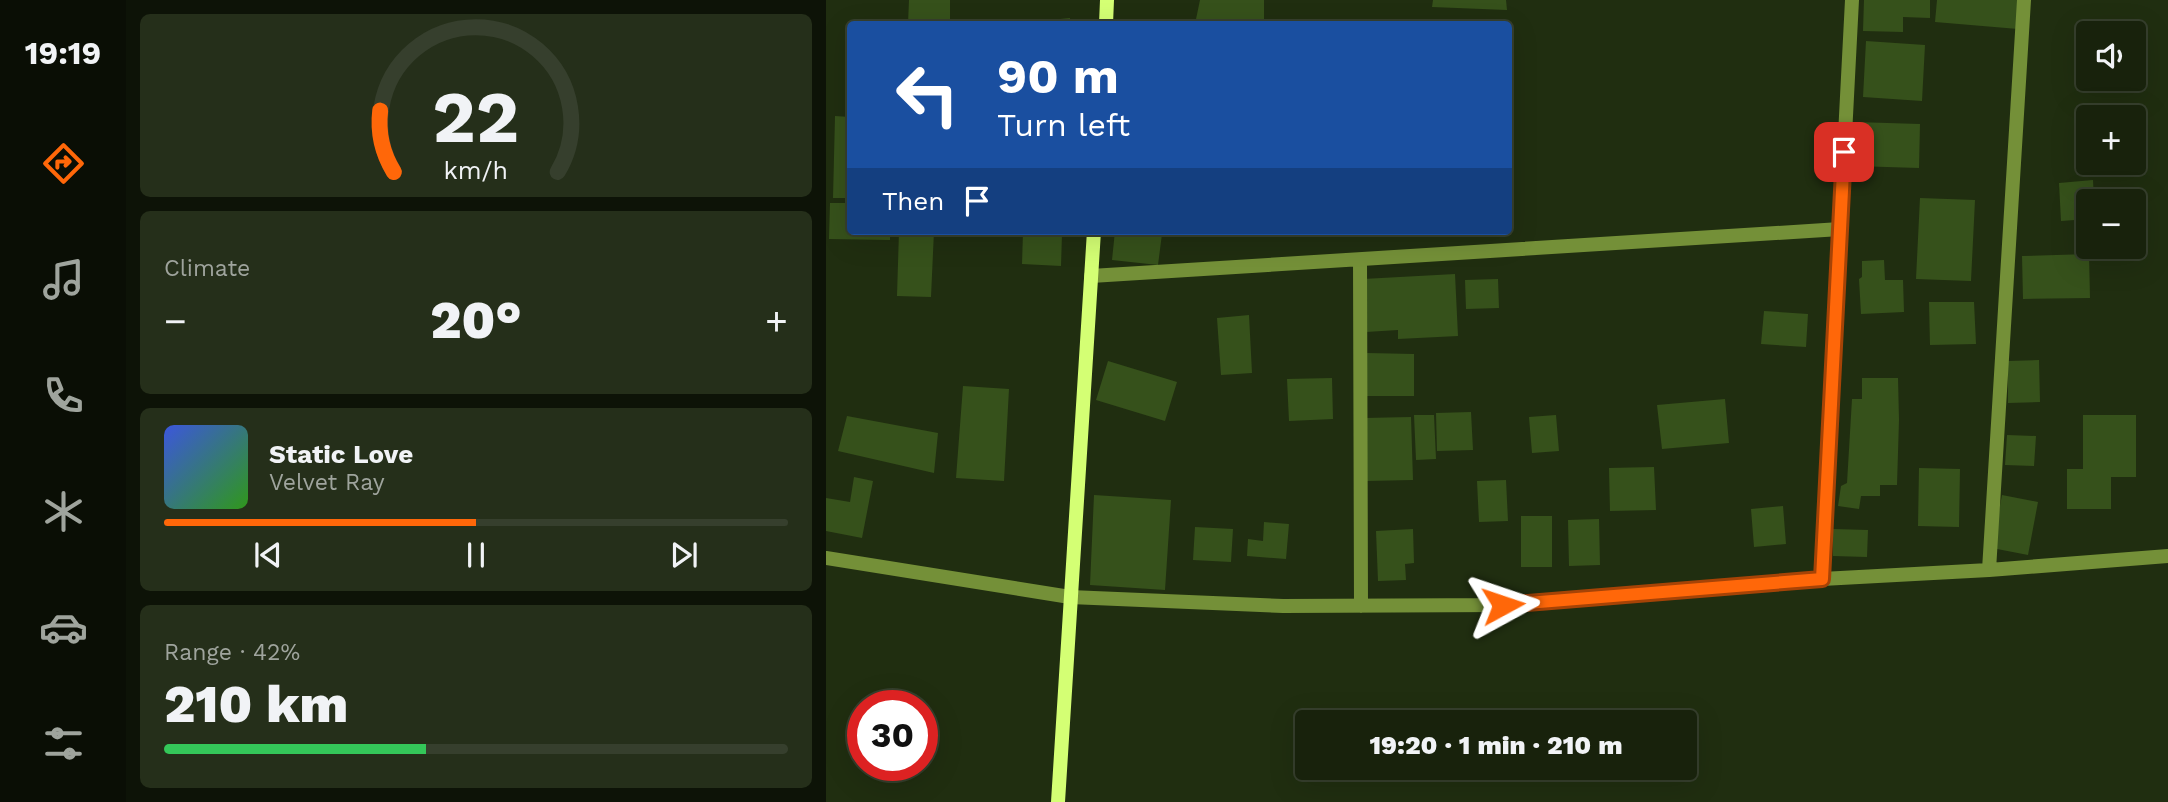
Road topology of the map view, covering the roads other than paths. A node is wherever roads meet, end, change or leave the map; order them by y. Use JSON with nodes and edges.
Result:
{"nodes":[{"id":1,"x":1107,"y":0,"type":"edge"},
{"id":2,"x":1852,"y":0,"type":"edge"},
{"id":3,"x":2024,"y":0,"type":"edge"},
{"id":4,"x":1106,"y":21,"type":"edge"},
{"id":5,"x":1840,"y":229,"type":"junction"},
{"id":6,"x":1094,"y":235,"type":"edge"},
{"id":7,"x":1360,"y":260,"type":"junction"},
{"id":8,"x":1091,"y":276,"type":"junction"},
{"id":9,"x":2168,"y":556,"type":"edge"},
{"id":10,"x":826,"y":558,"type":"edge"},
{"id":11,"x":1989,"y":570,"type":"junction"},
{"id":12,"x":1822,"y":579,"type":"junction"},
{"id":13,"x":1070,"y":597,"type":"junction"},
{"id":14,"x":1361,"y":606,"type":"junction"},
{"id":15,"x":1058,"y":802,"type":"edge"}],
"edges":[{"from":1,"to":4,"type":"street"},
{"from":2,"to":5,"type":"street"},
{"from":3,"to":11,"type":"street"},
{"from":5,"to":7,"type":"street"},
{"from":5,"to":12,"type":"street"},
{"from":6,"to":8,"type":"street"},
{"from":7,"to":8,"type":"street"},
{"from":7,"to":14,"type":"street"},
{"from":8,"to":13,"type":"street"},
{"from":9,"to":11,"type":"street"},
{"from":10,"to":13,"type":"street"},
{"from":11,"to":12,"type":"street"},
{"from":12,"to":14,"type":"street"},
{"from":13,"to":14,"type":"street"},
{"from":13,"to":15,"type":"street"}]}
